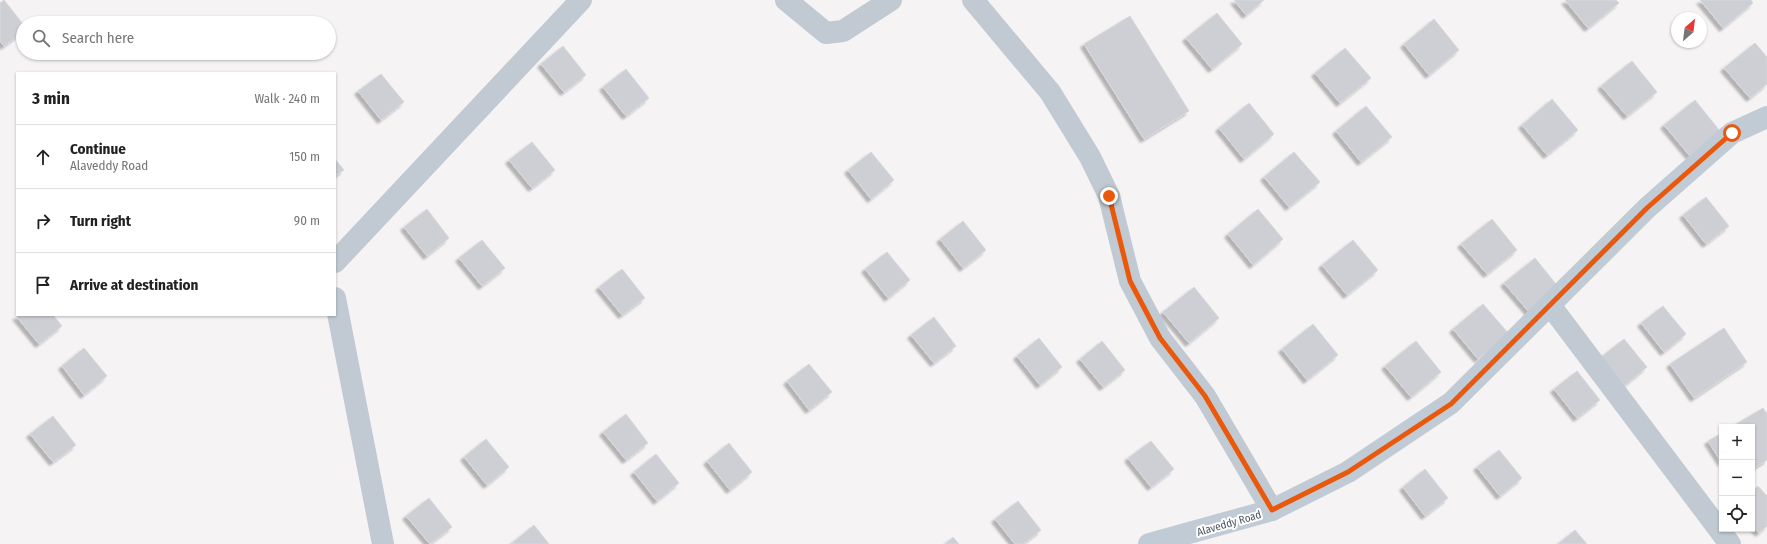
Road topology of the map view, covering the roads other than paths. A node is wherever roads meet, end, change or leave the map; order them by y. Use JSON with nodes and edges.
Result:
{"nodes":[{"id":1,"x":581,"y":0,"type":"edge"},
{"id":2,"x":786,"y":0,"type":"edge"},
{"id":3,"x":891,"y":0,"type":"edge"},
{"id":4,"x":973,"y":0,"type":"edge"},
{"id":5,"x":1767,"y":117,"type":"edge"},
{"id":6,"x":336,"y":261,"type":"edge"},
{"id":7,"x":336,"y":303,"type":"edge"},
{"id":8,"x":1550,"y":305,"type":"junction"},
{"id":9,"x":1272,"y":510,"type":"junction"},
{"id":10,"x":383,"y":544,"type":"edge"},
{"id":11,"x":1149,"y":544,"type":"edge"},
{"id":12,"x":1730,"y":544,"type":"edge"}],
"edges":[{"from":1,"to":6,"type":"street"},
{"from":2,"to":3,"type":"street"},
{"from":4,"to":9,"type":"street"},
{"from":5,"to":8,"type":"street","name":"Alaveddy Road"},
{"from":7,"to":10,"type":"street"},
{"from":8,"to":9,"type":"street","name":"Alaveddy Road"},
{"from":8,"to":12,"type":"street"},
{"from":9,"to":11,"type":"street","name":"Alaveddy Road"}]}
